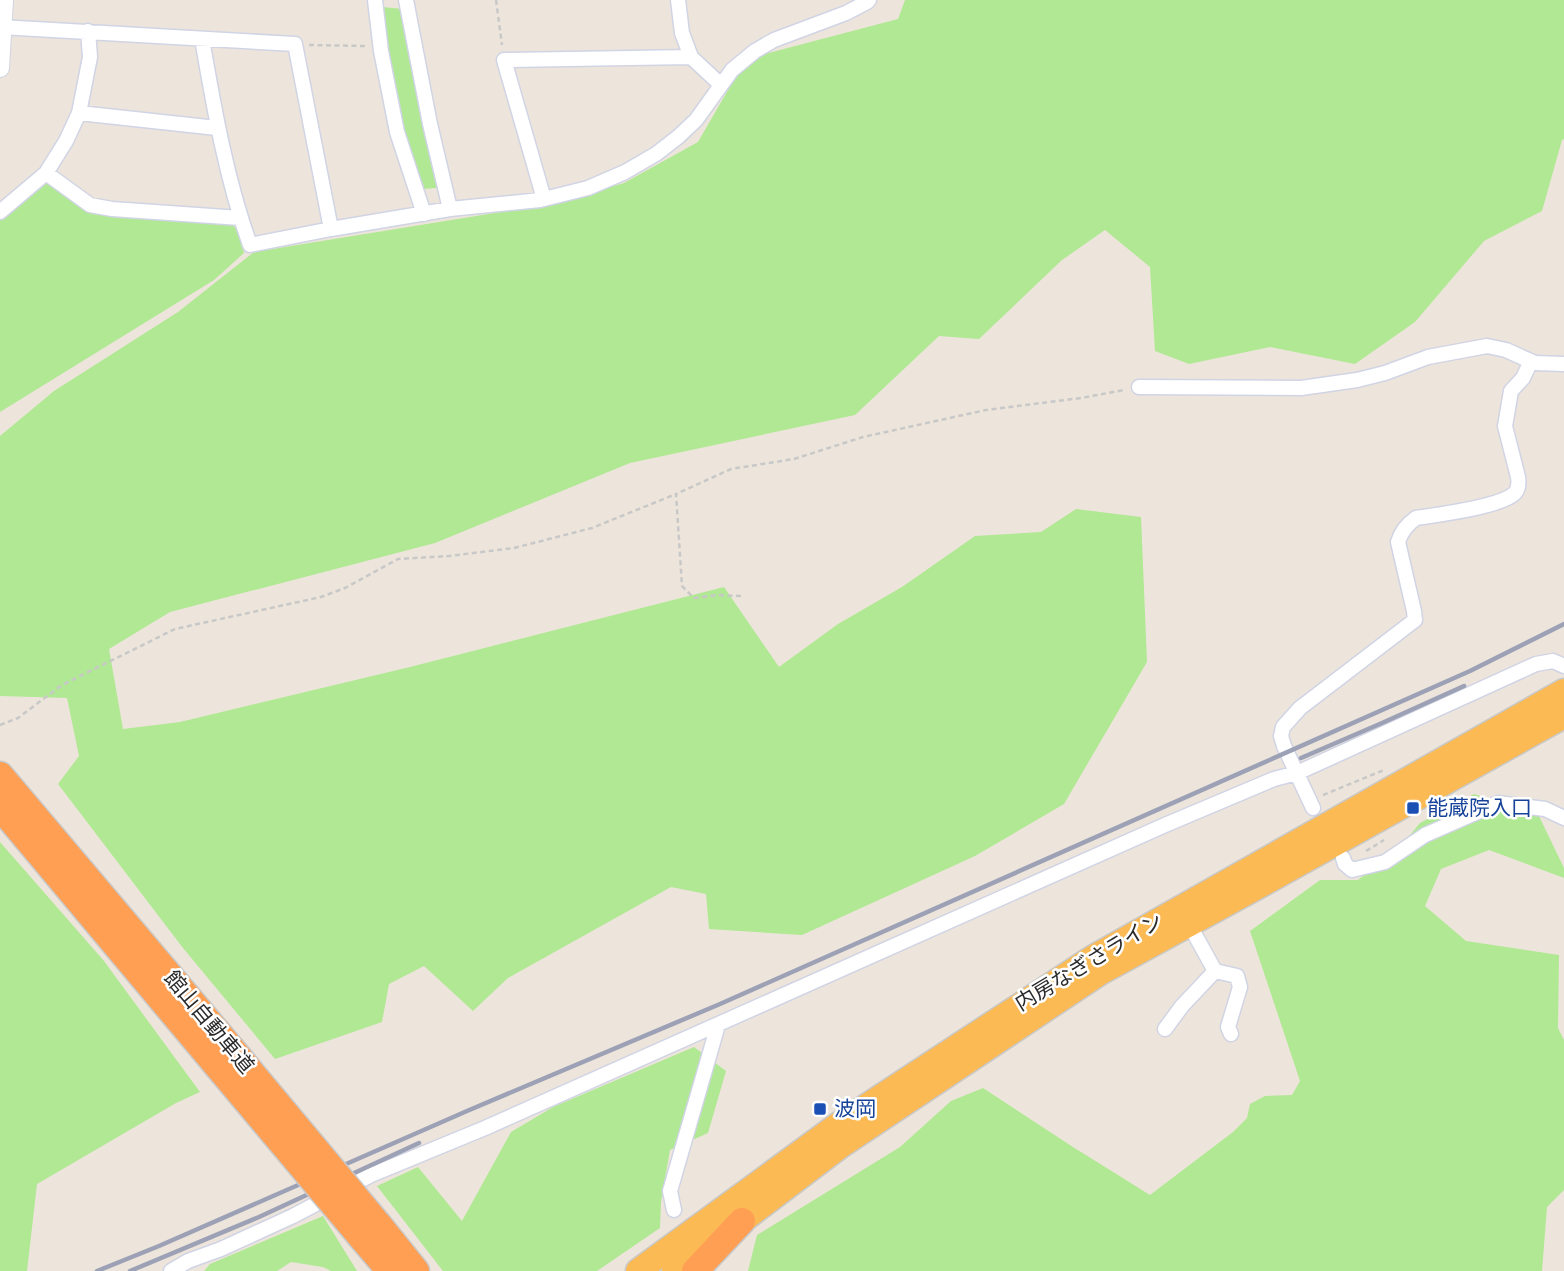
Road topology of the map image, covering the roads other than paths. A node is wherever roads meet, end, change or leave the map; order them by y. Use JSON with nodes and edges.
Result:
{"nodes":[{"id":1,"x":4,"y":0,"type":"edge"},
{"id":2,"x":375,"y":0,"type":"edge"},
{"id":3,"x":406,"y":0,"type":"edge"},
{"id":4,"x":678,"y":0,"type":"edge"},
{"id":5,"x":869,"y":0,"type":"edge"},
{"id":6,"x":1,"y":27,"type":"edge"},
{"id":7,"x":88,"y":31,"type":"junction"},
{"id":8,"x":202,"y":38,"type":"junction"},
{"id":9,"x":691,"y":57,"type":"junction"},
{"id":10,"x":0,"y":68,"type":"edge"},
{"id":11,"x":721,"y":85,"type":"junction"},
{"id":12,"x":79,"y":113,"type":"junction"},
{"id":13,"x":217,"y":128,"type":"junction"},
{"id":14,"x":46,"y":173,"type":"junction"},
{"id":15,"x":544,"y":199,"type":"junction"},
{"id":16,"x":450,"y":209,"type":"junction"},
{"id":17,"x":0,"y":212,"type":"edge"},
{"id":18,"x":424,"y":214,"type":"junction"},
{"id":19,"x":240,"y":218,"type":"junction"},
{"id":20,"x":331,"y":229,"type":"junction"},
{"id":21,"x":1531,"y":361,"type":"junction"},
{"id":22,"x":1564,"y":364,"type":"edge"},
{"id":23,"x":1139,"y":387,"type":"road end"},
{"id":24,"x":1564,"y":666,"type":"edge"},
{"id":25,"x":1564,"y":691,"type":"edge"},
{"id":26,"x":1564,"y":716,"type":"edge"},
{"id":27,"x":1297,"y":773,"type":"junction"},
{"id":28,"x":0,"y":775,"type":"edge"},
{"id":29,"x":1312,"y":805,"type":"road end"},
{"id":30,"x":0,"y":807,"type":"edge"},
{"id":31,"x":1564,"y":818,"type":"edge"},
{"id":32,"x":1343,"y":858,"type":"dead end"},
{"id":33,"x":1189,"y":924,"type":"junction"},
{"id":34,"x":1215,"y":971,"type":"junction"},
{"id":35,"x":718,"y":1025,"type":"junction"},
{"id":36,"x":1165,"y":1029,"type":"dead end"},
{"id":37,"x":1231,"y":1034,"type":"dead end"},
{"id":38,"x":224,"y":1057,"type":"junction"},
{"id":39,"x":674,"y":1210,"type":"dead end"},
{"id":40,"x":742,"y":1221,"type":"junction"},
{"id":41,"x":370,"y":1230,"type":"junction"},
{"id":42,"x":187,"y":1266,"type":"edge"},
{"id":43,"x":171,"y":1271,"type":"edge"},
{"id":44,"x":390,"y":1271,"type":"edge"},
{"id":45,"x":416,"y":1271,"type":"edge"},
{"id":46,"x":638,"y":1271,"type":"edge"},
{"id":47,"x":674,"y":1271,"type":"edge"},
{"id":48,"x":695,"y":1271,"type":"edge"}],
"edges":[{"from":1,"to":6,"type":"street"},
{"from":2,"to":18,"type":"street"},
{"from":3,"to":16,"type":"street"},
{"from":4,"to":9,"type":"street"},
{"from":5,"to":11,"type":"street"},
{"from":6,"to":7,"type":"street"},
{"from":6,"to":10,"type":"street"},
{"from":7,"to":8,"type":"street"},
{"from":7,"to":12,"type":"street"},
{"from":8,"to":13,"type":"street"},
{"from":8,"to":20,"type":"street"},
{"from":9,"to":11,"type":"street"},
{"from":9,"to":15,"type":"street"},
{"from":11,"to":15,"type":"street"},
{"from":12,"to":13,"type":"street"},
{"from":12,"to":14,"type":"street"},
{"from":13,"to":19,"type":"street"},
{"from":14,"to":17,"type":"street"},
{"from":14,"to":19,"type":"street"},
{"from":15,"to":16,"type":"street"},
{"from":16,"to":18,"type":"street"},
{"from":18,"to":20,"type":"street"},
{"from":19,"to":20,"type":"street"},
{"from":21,"to":22,"type":"street"},
{"from":21,"to":23,"type":"street"},
{"from":21,"to":27,"type":"street"},
{"from":24,"to":27,"type":"street"},
{"from":25,"to":46,"type":"highway","name":"内房なぎさライン"},
{"from":26,"to":33,"type":"highway","name":"内房なぎさライン"},
{"from":27,"to":29,"type":"street"},
{"from":27,"to":35,"type":"street"},
{"from":28,"to":38,"type":"highway","name":"館山自動車道"},
{"from":30,"to":38,"type":"highway","name":"館山自動車道"},
{"from":31,"to":32,"type":"street"},
{"from":33,"to":34,"type":"street"},
{"from":33,"to":40,"type":"highway","name":"内房なぎさライン"},
{"from":34,"to":36,"type":"street"},
{"from":34,"to":37,"type":"street"},
{"from":35,"to":39,"type":"street"},
{"from":35,"to":42,"type":"street"},
{"from":38,"to":41,"type":"highway","name":"館山自動車道","bridge":true},
{"from":40,"to":47,"type":"highway","name":"内房なぎさライン"},
{"from":40,"to":48,"type":"highway"},
{"from":41,"to":44,"type":"highway","name":"館山自動車道"},
{"from":41,"to":45,"type":"highway","name":"館山自動車道"},
{"from":42,"to":43,"type":"street"}]}
